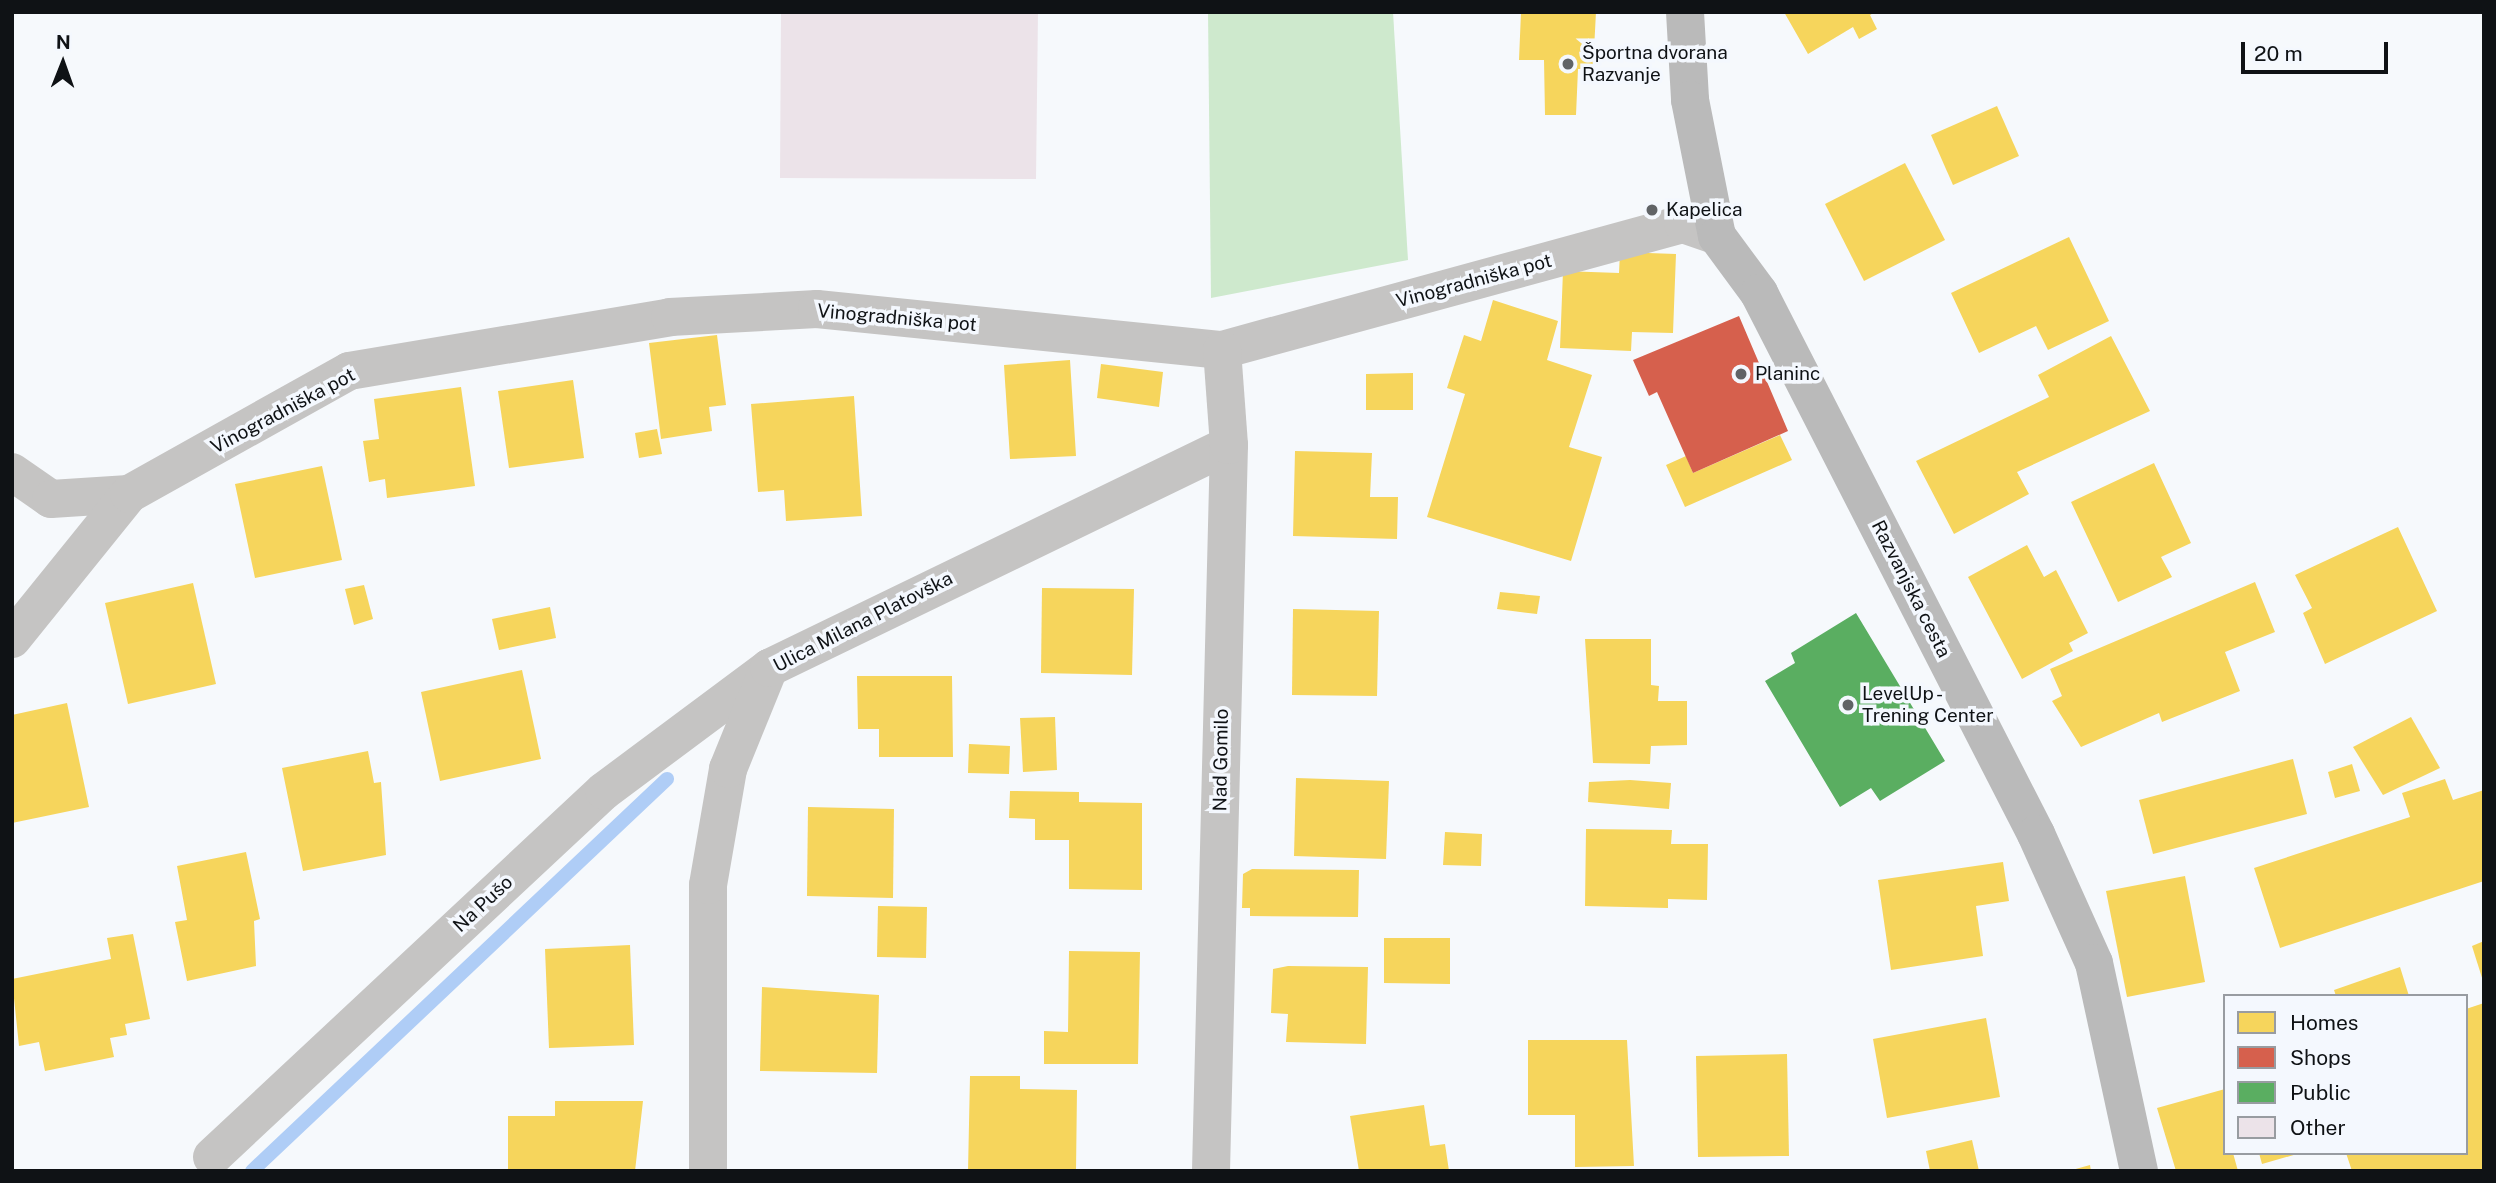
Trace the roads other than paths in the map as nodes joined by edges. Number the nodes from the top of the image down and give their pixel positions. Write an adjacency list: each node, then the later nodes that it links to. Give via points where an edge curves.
1 (1685, 12): 2 (street, Razvanjska cesta)
2 (1700, 230): 3 (street, Vinogradniška pot); 12 (street, Razvanjska cesta, via 1759,293 2036,834 2094,963)
3 (1222, 350): 4 (street, Nad Gomilo); 6 (street, Vinogradniška pot, via 817,309 670,317 349,371)
4 (1230, 445): 8 (street, Ulica Milana Platovška); 11 (street, Nad Gomilo)
5 (12, 472): 6 (street, Vinogradniška pot, via 51,499)
6 (129, 494): 7 (street, Vinogradniška pot)
7 (12, 639)
8 (769, 668): 9 (street, Na Pušo, via 604,791); 10 (street, Ulica Milana Platovška, via 728,769 708,886)
9 (212, 1157)
10 (708, 1171)
11 (1211, 1171)
12 (2139, 1171)

